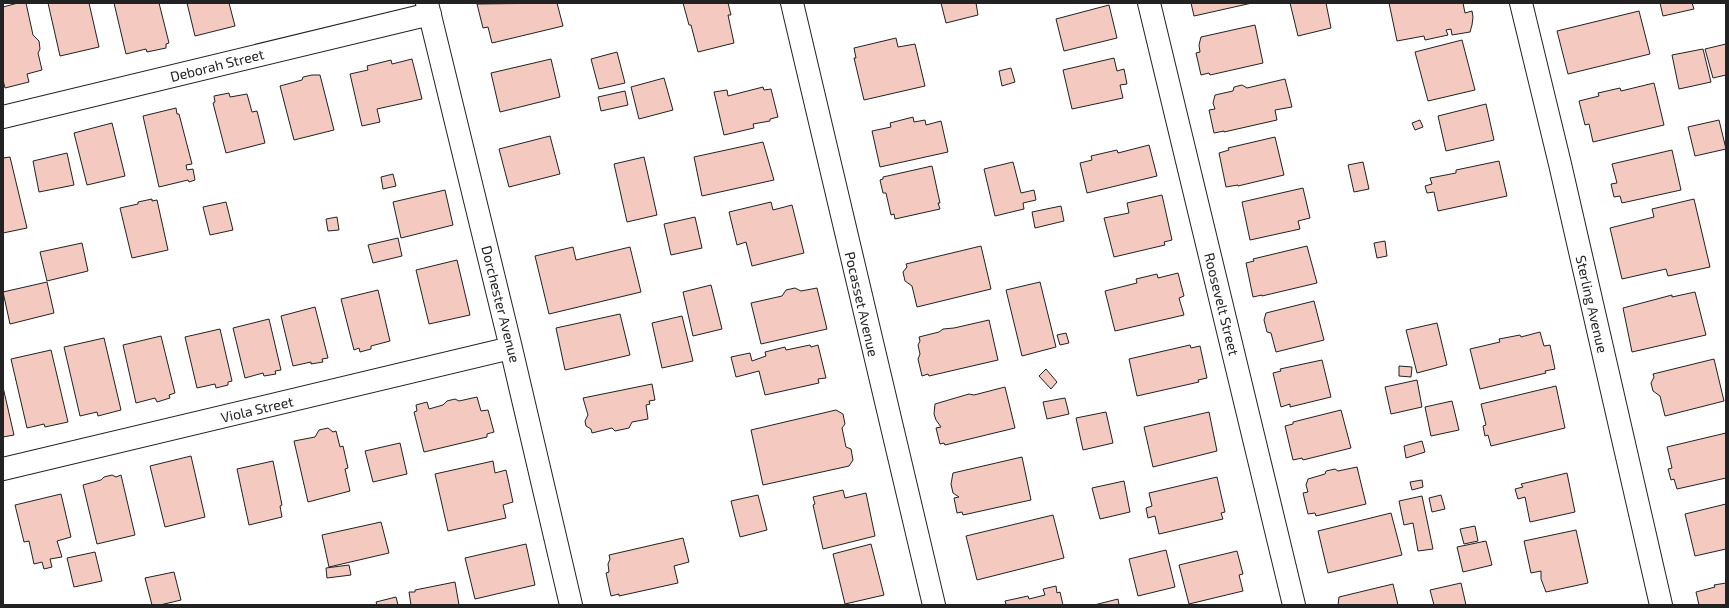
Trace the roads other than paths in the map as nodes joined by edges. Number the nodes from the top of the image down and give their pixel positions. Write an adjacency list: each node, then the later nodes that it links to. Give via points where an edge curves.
1 (792, 3): 9 (street, Pocasset Avenue)
2 (1149, 3): 10 (street, Roosevelt Street)
3 (1521, 3): 11 (street, Sterling Avenue)
4 (429, 8): 5 (street, Deborah Street); 6 (street, Dorchester Avenue)
5 (3, 117)
6 (511, 348): 7 (street, Viola Street); 8 (street, Dorchester Avenue)
7 (3, 469)
8 (572, 605)
9 (934, 605)
10 (1294, 605)
11 (1662, 605)

